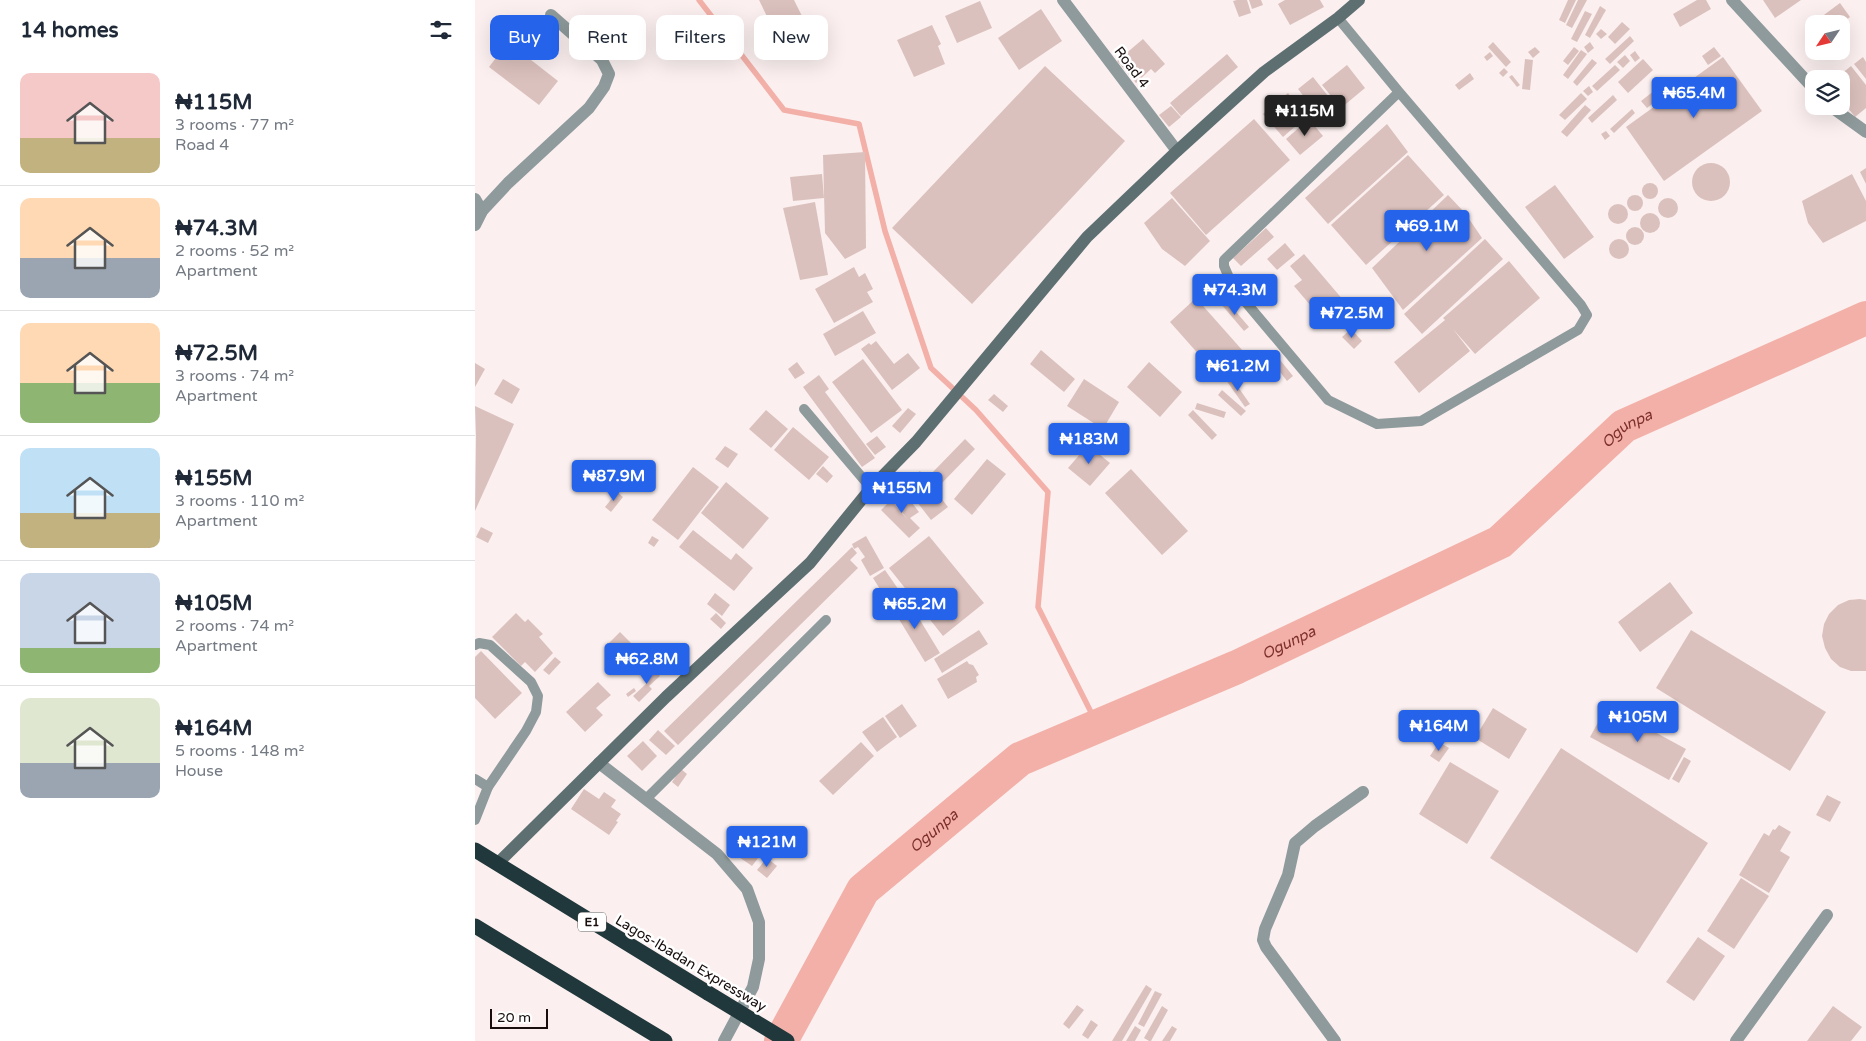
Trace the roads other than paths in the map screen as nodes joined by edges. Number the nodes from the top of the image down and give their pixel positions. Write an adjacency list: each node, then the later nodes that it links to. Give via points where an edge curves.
1 (1063, 0): 10 (street, Road 4)
2 (1359, 0): 4 (street)
3 (1733, 0): 6 (street)
4 (1337, 18): 7 (lane); 10 (street, via 1264,72)
5 (559, 22): 12 (street, via 602,60 609,74 605,87 589,108)
6 (1805, 79)
7 (1399, 92): 7 (lane, via 1224,260 1233,287 1327,400 1377,424 1421,422 1578,330 1587,315)
8 (1842, 115): 9 (street)
9 (1866, 132)
10 (1177, 151): 15 (street, via 1087,237 916,442)
11 (475, 199): 12 (street)
12 (482, 211): 13 (street)
13 (475, 226)
14 (804, 409): 15 (lane)
15 (871, 488): 18 (street, via 810,563)
16 (827, 620): 22 (lane)
17 (475, 645): 20 (lane, via 490,645 531,682 538,696 536,712)
18 (599, 763): 22 (street); 25 (street)
19 (475, 779): 20 (lane)
20 (488, 787): 23 (lane)
21 (1363, 792): 31 (street, via 1295,843 1263,940)
22 (646, 799): 29 (street, via 717,854 747,889 759,922 759,959 753,987)
23 (475, 820)
24 (475, 850): 25 (highway, Lagos-Ibadan Expressway / E1)
25 (497, 864): 30 (highway, Lagos-Ibadan Expressway / E1, bridge)
26 (1827, 915): 32 (street)
27 (475, 926): 28 (highway)
28 (656, 1039)
29 (724, 1041)
30 (787, 1041)
31 (1335, 1041)
32 (1736, 1041)

